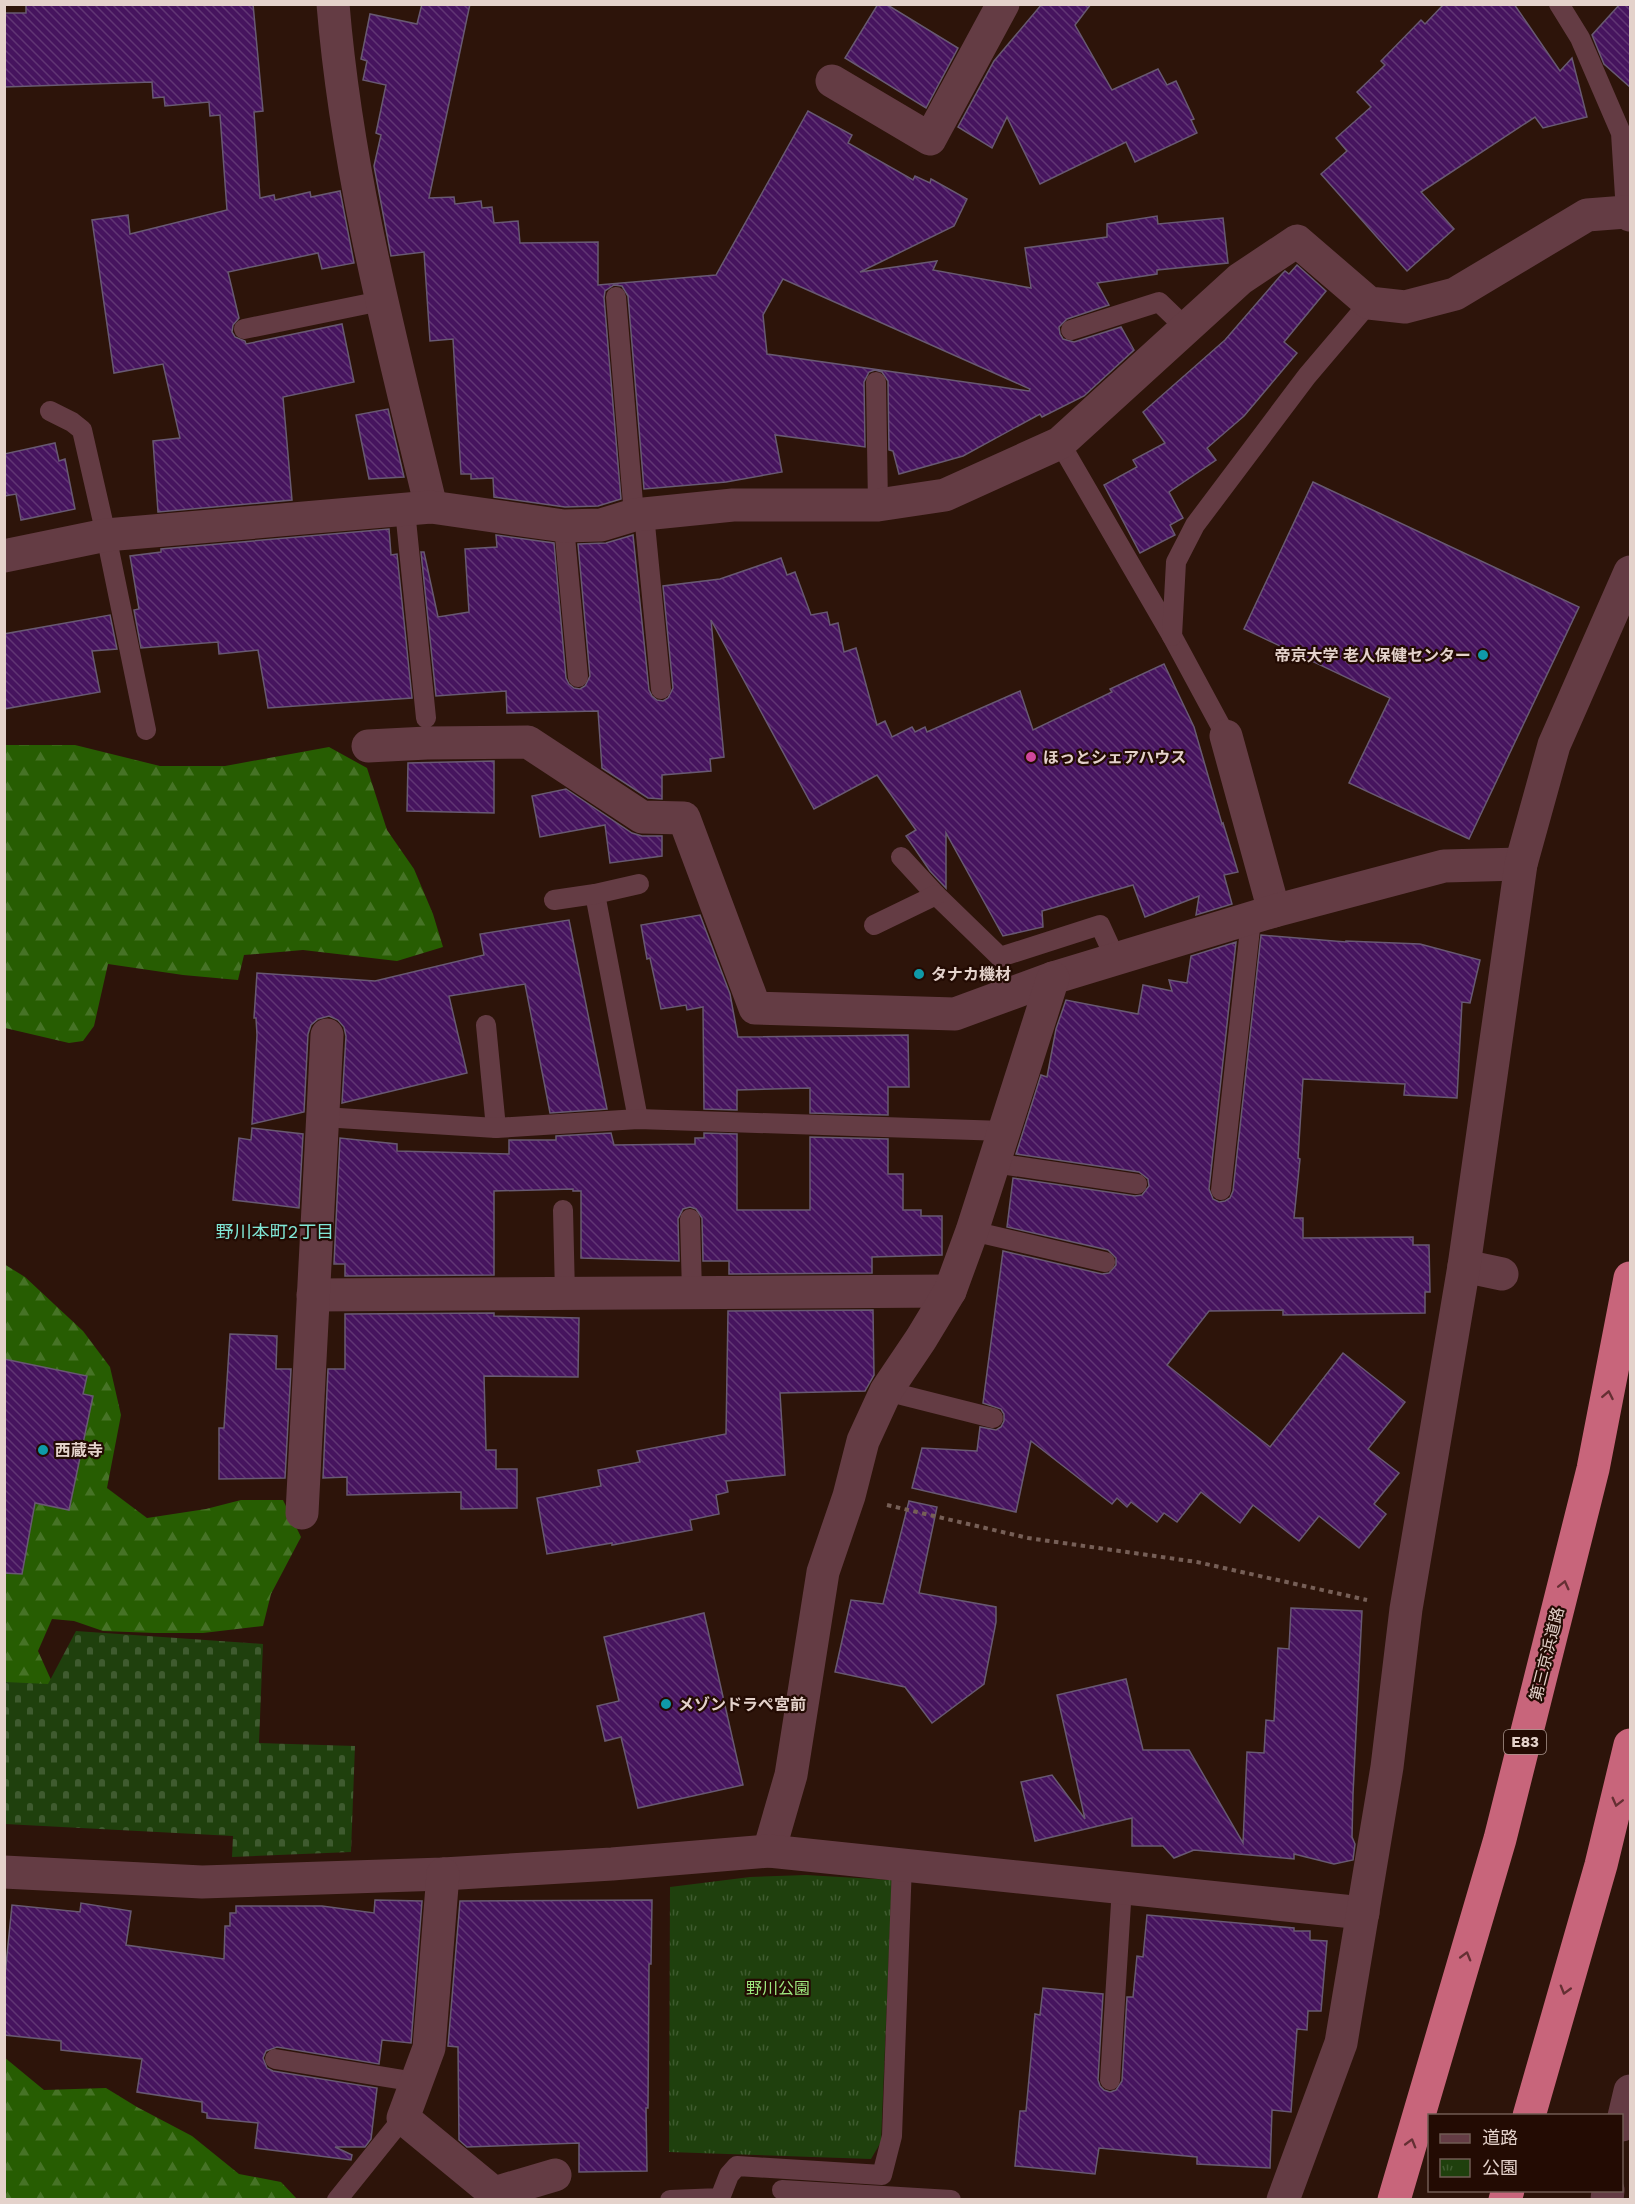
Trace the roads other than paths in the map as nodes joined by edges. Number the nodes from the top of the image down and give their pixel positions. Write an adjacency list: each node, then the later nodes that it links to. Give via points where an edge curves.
1 (333, 4): 7 (street, via 337,56 363,217)
2 (1003, 4): 4 (street, via 930,139)
3 (1559, 4): 5 (lane, via 1580,38 1621,133)
4 (832, 81)
5 (1628, 214): 8 (street, via 1587,215 1455,294 1406,307)
6 (616, 297): 17 (lane)
7 (381, 301): 10 (lane); 16 (street)
8 (1369, 303): 9 (street, via 1297,241 1240,279); 22 (lane, via 1307,376 1195,525 1176,562)
9 (1186, 328): 11 (lane, via 1159,302); 14 (street)
10 (244, 329)
11 (1071, 330)
12 (876, 381): 15 (lane)
13 (50, 411): 19 (lane, via 82,430)
14 (1060, 443): 15 (street, via 945,495); 22 (lane)
15 (878, 505): 17 (street, via 733,505)
16 (418, 508): 18 (street); 19 (street); 25 (lane)
17 (639, 514): 18 (street, via 601,525); 24 (lane)
18 (564, 526): 23 (lane)
19 (106, 535): 20 (street); 26 (lane)
20 (4, 556)
21 (1630, 572): 30 (street, via 1554,745)
22 (1172, 636): 27 (lane)
23 (578, 676)
24 (661, 689)
25 (426, 718)
26 (146, 730)
27 (1226, 736): 35 (street)
28 (368, 746): 38 (street, via 528,742 642,817 684,818 755,1008 955,1014)
29 (901, 857): 33 (lane)
30 (1521, 864): 35 (street, via 1444,867); 52 (street)
31 (639, 884): 32 (lane)
32 (595, 894): 34 (lane); 42 (lane)
33 (936, 895): 36 (lane); 37 (lane, via 1000,957 1100,925)
34 (554, 900)
35 (1263, 915): 37 (street); 47 (lane)
36 (874, 926)
37 (1116, 960): 38 (street)
38 (1053, 978): 44 (street)
39 (486, 1026): 43 (lane)
40 (327, 1035): 41 (street)
41 (323, 1117): 43 (lane); 58 (street)
42 (638, 1119): 43 (lane); 44 (lane)
43 (496, 1128)
44 (1004, 1131): 45 (street)
45 (994, 1163): 46 (lane); 50 (street)
46 (1137, 1184)
47 (1221, 1190)
48 (562, 1210): 57 (lane)
49 (690, 1219): 56 (lane)
50 (972, 1231): 51 (lane); 55 (street)
51 (1105, 1262)
52 (1464, 1266): 53 (street); 68 (street, via 1406,1609 1387,1767)
53 (1502, 1274)
54 (1630, 1278): 83 (highway, 第三京浜道路 / E83, one-way to 54, via 1500,1839 1593,1469)
55 (950, 1291): 56 (street); 59 (street)
56 (692, 1292): 57 (street)
57 (566, 1294): 58 (street)
58 (313, 1295): 61 (street)
59 (886, 1391): 60 (lane); 63 (street, via 863,1441 823,1572 791,1775)
60 (993, 1418)
61 (302, 1513)
62 (1630, 1745): 73 (highway, one-way to 73, via 1601,1865)
63 (770, 1851): 64 (street); 66 (street)
64 (902, 1864): 67 (street); 80 (lane, via 892,2136 882,2175 736,2166 720,2198)
65 (4, 1872): 66 (street, via 202,1882)
66 (443, 1874): 71 (street, via 429,2048)
67 (1122, 1887): 68 (street); 70 (lane)
68 (1363, 1913): 82 (street, via 1341,2043)
69 (275, 2060): 71 (lane)
70 (1110, 2080)
71 (416, 2082): 74 (street)
72 (1630, 2091): 75 (street)
73 (1529, 2114)
74 (403, 2118): 78 (street); 79 (lane)
75 (1623, 2121)
76 (555, 2175): 78 (street)
77 (782, 2190): 81 (lane)
78 (492, 2196)
79 (337, 2199)
80 (670, 2199)
81 (951, 2199)
82 (1283, 2199)
83 (1394, 2199)

